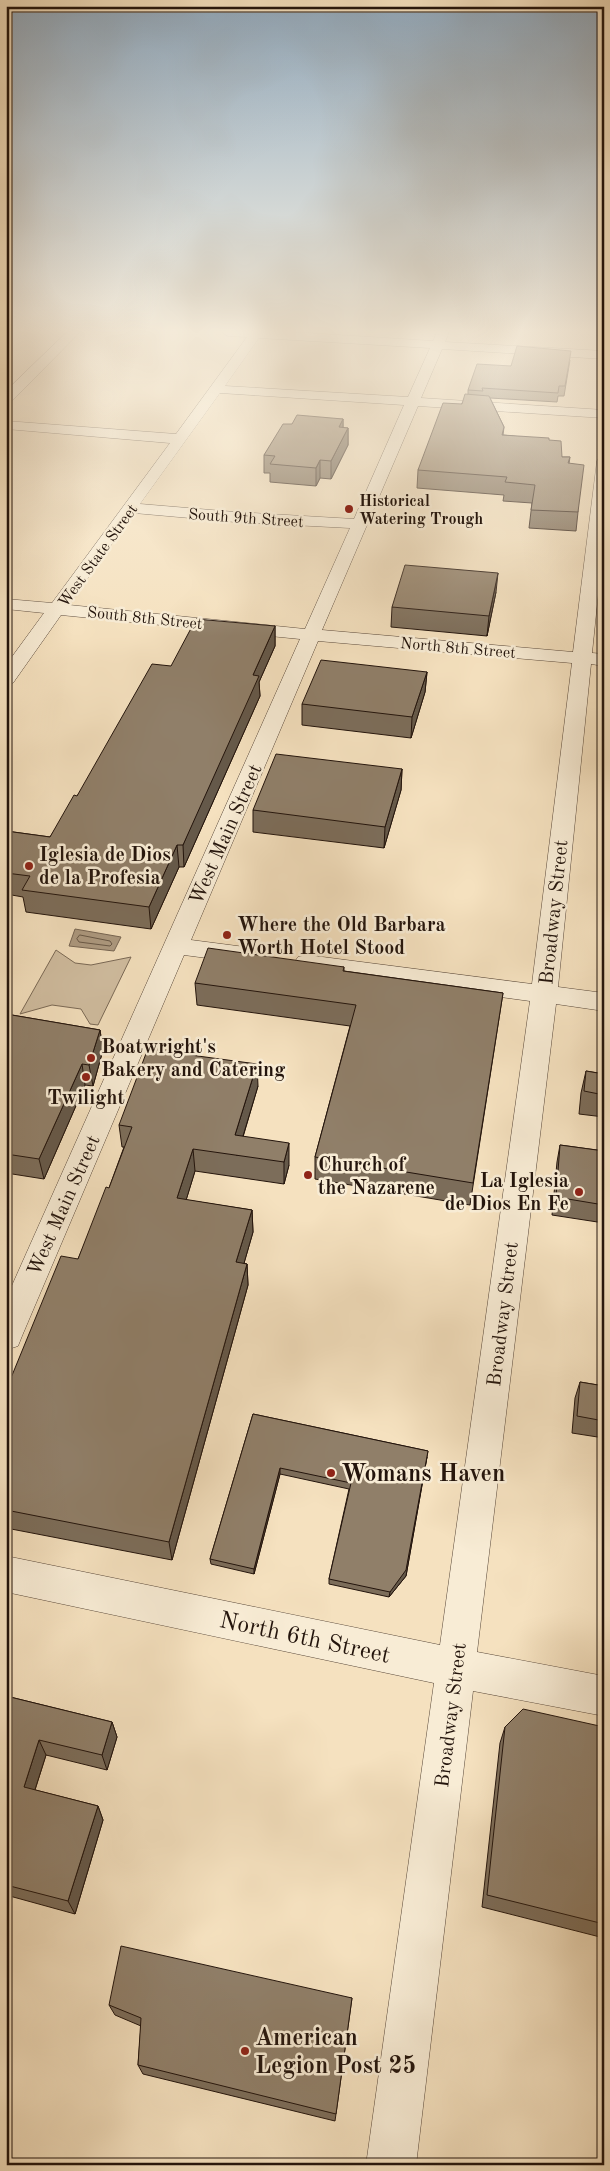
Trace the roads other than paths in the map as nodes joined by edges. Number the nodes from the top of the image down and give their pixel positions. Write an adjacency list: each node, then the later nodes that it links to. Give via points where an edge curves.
1 (109, 433): 4 (street)
2 (183, 433): 4 (street, West State Street)
3 (400, 433): 7 (street, West Main Street)
4 (179, 439): 6 (street, West State Street)
5 (604, 466): 11 (street, Broadway Street)
6 (131, 508): 7 (street, South 9th Street); 9 (street, West State Street)
7 (360, 524): 10 (street, West Main Street)
8 (6, 604): 9 (street, South 8th Street)
9 (58, 608): 10 (street, South 8th Street); 12 (street, West State Street)
10 (313, 635): 11 (street, North 8th Street); 13 (street, West Main Street)
11 (593, 659): 14 (street, Broadway Street)
12 (6, 679)
13 (177, 946): 14 (street); 16 (street, West Main Street)
14 (544, 994): 15 (street); 18 (street, Broadway Street)
15 (604, 1002)
16 (6, 1336)
17 (6, 1574): 18 (street, North 6th Street)
18 (456, 1668): 19 (street, North 6th Street); 20 (street, Broadway Street)
19 (604, 1696)
20 (391, 2165)

